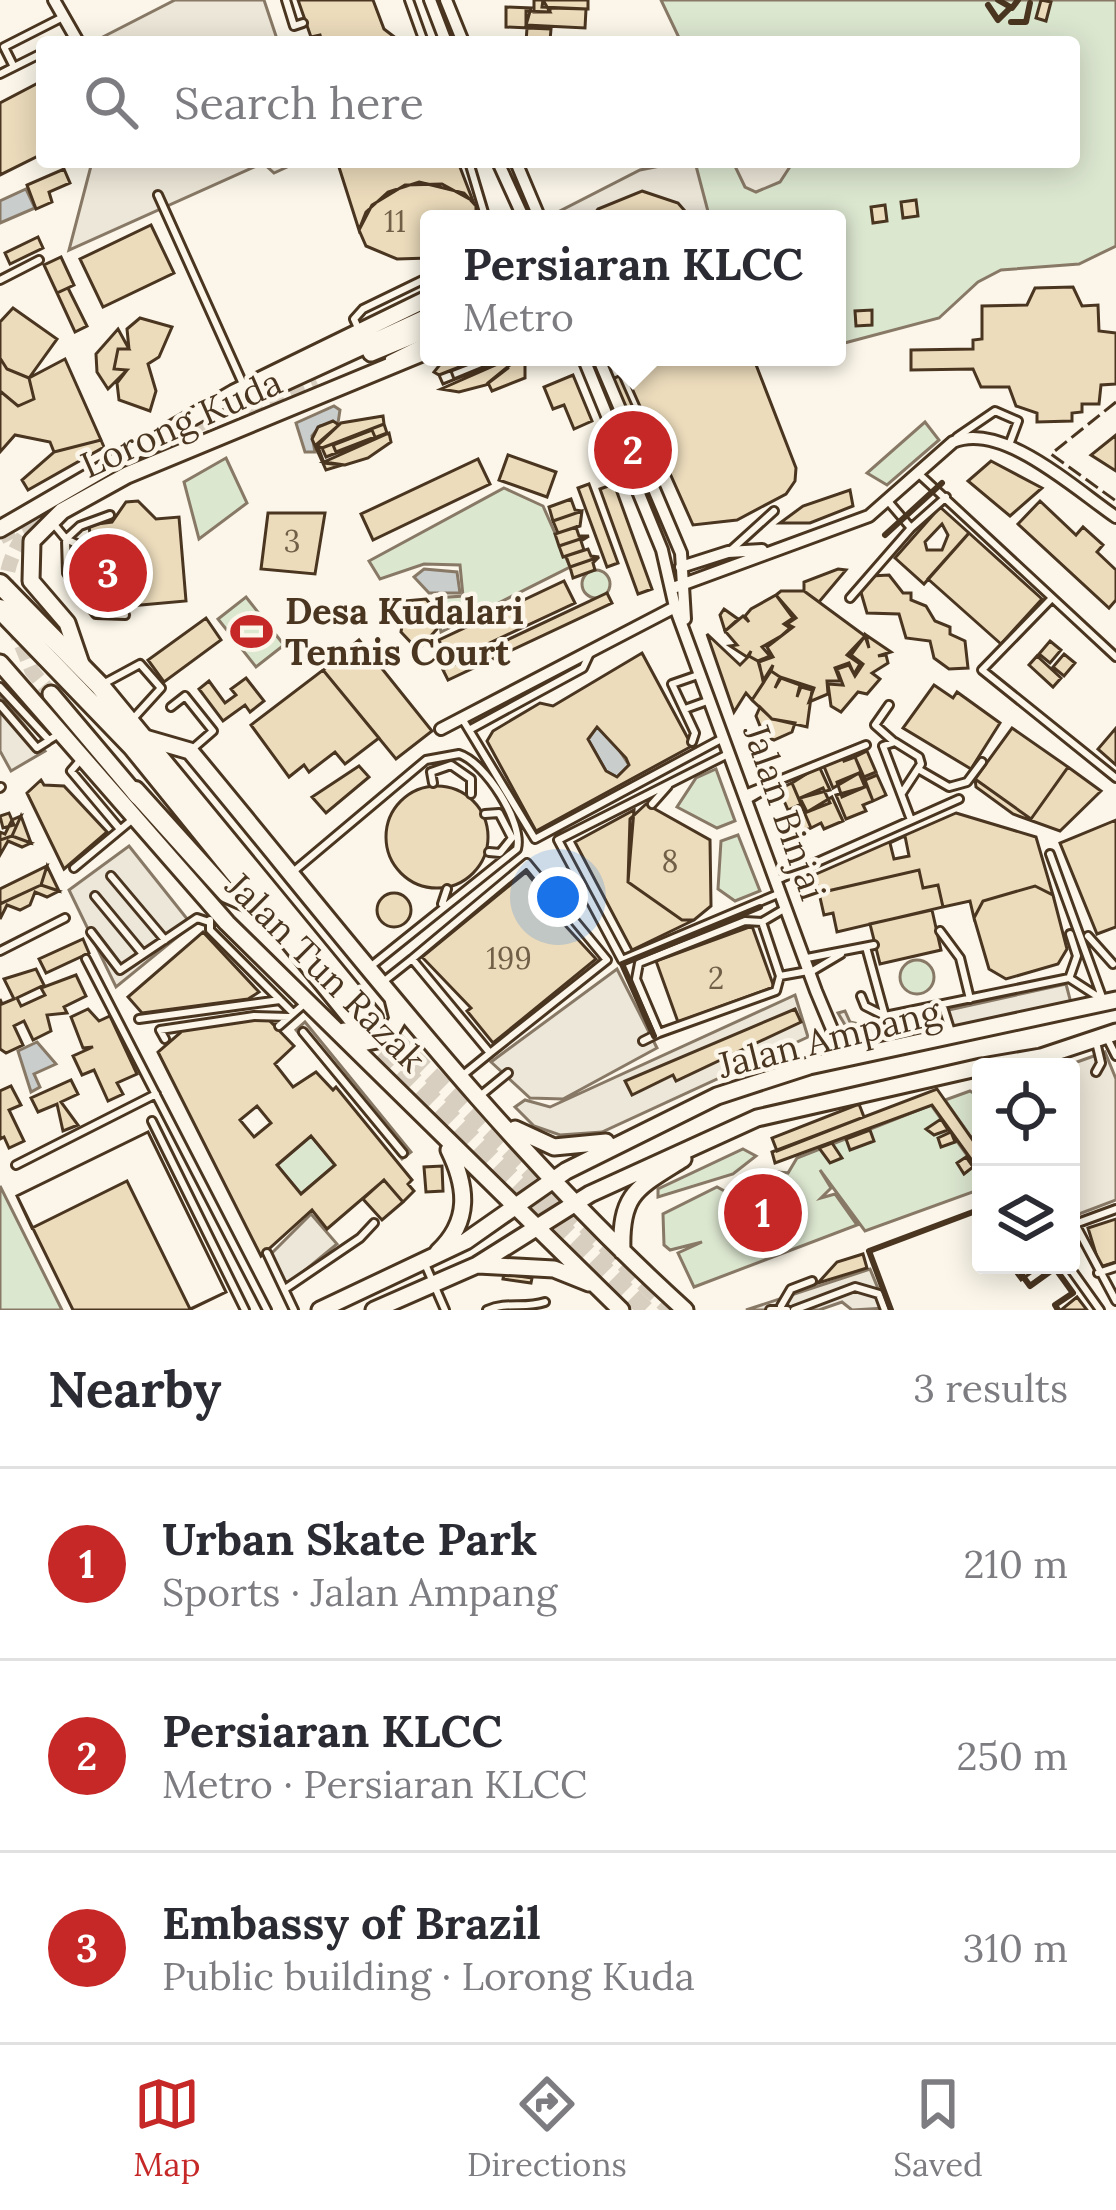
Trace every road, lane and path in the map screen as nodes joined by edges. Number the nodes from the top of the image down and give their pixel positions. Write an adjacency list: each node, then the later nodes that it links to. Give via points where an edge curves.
1 (54, 0): 6 (street)
2 (286, 0): 7 (lane, via 295,26)
3 (409, 0): 9 (lane)
4 (430, 0): 10 (street)
5 (450, 0): 11 (street)
6 (63, 16): 8 (street); 13 (lane, via 4,47)
7 (303, 22)
8 (70, 36)
9 (422, 36)
10 (444, 36)
11 (461, 36)
12 (36, 56): 13 (lane)
13 (14, 68): 14 (lane)
14 (0, 74)
15 (471, 168): 19 (lane)
16 (501, 168): 20 (street)
17 (518, 168): 21 (street)
18 (158, 195): 37 (lane)
19 (483, 210)
20 (520, 210)
21 (537, 210)
22 (39, 260): 23 (lane)
23 (0, 280)
24 (420, 282): 28 (lane, via 363,309)
25 (420, 306): 28 (main road, Lorong Kuda)
26 (420, 306): 31 (lane)
27 (420, 320): 37 (main road)
28 (359, 330): 31 (main road, Lorong Kuda)
29 (420, 333): 35 (main road, Lorong Kuda)
30 (420, 344): 36 (lane)
31 (323, 351): 37 (main road, Lorong Kuda)
32 (420, 354): 36 (main road, Lorong Kuda)
33 (587, 366): 55 (street)
34 (602, 366): 54 (street)
35 (315, 378)
36 (339, 385): 38 (main road, Lorong Kuda)
37 (244, 392): 38 (main road, via 220,408 227,422); 49 (main road, Lorong Kuda)
38 (271, 417): 47 (main road, Lorong Kuda, via 127,476)
39 (953, 442): 40 (street, via 989,435); 40 (lane, via 994,410 1018,421); 41 (street)
40 (1009, 445): 46 (street)
41 (920, 475): 42 (lane); 43 (street)
42 (946, 497): 48 (lane); 62 (lane)
43 (887, 500): 48 (lane); 52 (street, via 869,516)
44 (773, 511): 53 (lane)
45 (110, 515): 50 (lane)
46 (1116, 517)
47 (49, 520): 50 (lane); 69 (main road, Lorong Kuda, via 32,541 31,581 67,623)
48 (911, 527): 61 (lane)
49 (0, 529)
50 (66, 539): 51 (lane); 59 (lane)
51 (87, 549)
52 (765, 550): 53 (street); 57 (street)
53 (728, 552): 54 (street)
54 (682, 566): 55 (street); 57 (street)
55 (669, 572): 60 (street)
56 (92, 581): 59 (lane)
57 (686, 583): 60 (street); 63 (street)
58 (0, 584): 69 (main road, Jalan Tun Razak)
59 (76, 588): 65 (lane, via 96,614)
60 (673, 588): 63 (street)
61 (850, 598)
62 (1052, 598): 67 (lane); 96 (lane, via 982,670)
63 (680, 605): 66 (street); 70 (street, Jalan Binjai)
64 (0, 609): 123 (main road, Jalan Tun Razak, via 133,747)
65 (125, 615)
66 (593, 648): 71 (street); 74 (lane, via 583,668)
67 (1116, 657)
68 (0, 663): 85 (main road, Jalan Tun Razak)
69 (82, 666): 72 (main road, Jalan Tun Razak)
70 (704, 673): 76 (street, Jalan Binjai); 80 (lane, via 672,684)
71 (520, 684): 74 (lane); 81 (street)
72 (100, 686): 82 (main road, Jalan Tun Razak); 82 (lane, via 140,664 161,688)
73 (0, 687): 85 (lane)
74 (539, 691): 84 (lane)
75 (51, 694): 99 (main road)
76 (713, 699): 80 (lane); 86 (street, Jalan Binjai)
77 (0, 705): 85 (lane, via 37,748)
78 (889, 705): 89 (lane, via 875,725)
79 (171, 707): 91 (lane, via 184,696 213,731)
80 (685, 710): 88 (lane)
81 (460, 717): 83 (street); 84 (lane)
82 (131, 722): 87 (main road, Jalan Tun Razak)
83 (442, 729)
84 (469, 730): 86 (lane, via 535,839)
85 (56, 736): 93 (main road, Jalan Tun Razak)
86 (727, 736): 92 (street, Jalan Binjai)
87 (146, 738): 91 (main road); 123 (main road, Jalan Tun Razak, via 366,1022)
88 (692, 742)
89 (895, 742): 95 (lane, via 919,757); 100 (lane, via 884,746)
90 (866, 745): 102 (lane)
91 (190, 751): 118 (main road, Jalan Tun Razak)
92 (733, 752): 98 (lane); 102 (street, Jalan Binjai)
93 (83, 757): 111 (main road, Jalan Tun Razak); 114 (lane, via 71,771)
94 (982, 762): 95 (lane, via 967,782 949,787)
95 (918, 769): 100 (lane)
96 (1116, 778)
97 (433, 783): 101 (lane, via 435,768 451,765 471,779)
98 (670, 783): 104 (lane); 107 (lane)
99 (135, 791): 123 (main road, via 227,893); 127 (main road, via 218,900)
100 (902, 793): 113 (lane)
101 (471, 794)
102 (748, 796): 120 (street, Jalan Binjai)
103 (959, 799): 105 (lane)
104 (652, 804)
105 (938, 807): 112 (lane); 113 (lane)
106 (631, 809): 107 (lane)
107 (617, 810): 120 (lane, via 559,840 622,960)
108 (385, 811): 109 (lane)
109 (367, 813): 118 (lane); 124 (lane, via 434,757 459,754 475,764 515,820 519,843)
110 (485, 814): 115 (lane, via 499,813 512,838 500,853)
111 (136, 818): 114 (lane); 127 (main road, Jalan Tun Razak)
112 (943, 818)
113 (911, 820): 120 (lane)
114 (119, 828): 117 (lane)
115 (489, 852)
116 (1050, 854): 151 (lane)
117 (74, 868)
118 (292, 873): 141 (main road, Jalan Tun Razak)
119 (111, 876): 133 (lane)
120 (779, 886): 125 (street, Jalan Binjai)
121 (447, 889): 124 (lane)
122 (95, 896): 136 (lane)
123 (262, 908)
124 (441, 908): 141 (lane)
125 (786, 908): 128 (lane); 142 (street, Jalan Binjai)
126 (65, 918): 134 (lane)
127 (218, 919): 133 (lane, via 197,918); 149 (lane, via 210,930); 150 (main road, Jalan Tun Razak)
128 (762, 922): 143 (lane); 160 (lane, via 745,921 639,963)
129 (940, 931): 148 (lane, via 960,958)
130 (91, 932): 136 (lane, via 120,970)
131 (1070, 934): 144 (lane, via 1077,956)
132 (1088, 936): 140 (lane)
133 (165, 940): 136 (lane)
134 (0, 951)
135 (845, 952): 139 (lane); 142 (lane); 142 (lane, via 828,950); 154 (lane, via 870,946)
136 (143, 954)
137 (86, 959): 174 (lane)
138 (412, 959): 145 (lane); 165 (lane); 165 (lane, via 527,863 608,960)
139 (854, 966)
140 (1115, 966)
141 (370, 967): 145 (main road, Jalan Tun Razak)
142 (807, 968): 143 (lane); 156 (street, Jalan Binjai)
143 (780, 976): 160 (lane, via 776,991)
144 (1069, 978): 146 (lane); 151 (lane)
145 (386, 986): 157 (main road, via 398,1019 387,1038 367,1042); 173 (main road, Jalan Tun Razak)
146 (1014, 992): 148 (lane); 152 (lane)
147 (861, 996): 154 (lane)
148 (970, 999): 152 (lane)
149 (280, 1000): 153 (lane); 155 (lane)
150 (307, 1001): 153 (lane); 157 (main road, Jalan Tun Razak)
151 (1108, 1001): 162 (main road, Jalan Ampang)
152 (944, 1008): 154 (lane); 162 (lane)
153 (291, 1015): 158 (lane); 163 (lane, via 160,1030)
154 (885, 1016)
155 (139, 1018)
156 (828, 1022): 166 (street, Jalan Binjai); 169 (street, via 828,1050)
157 (331, 1025): 179 (main road, Jalan Tun Razak)
158 (279, 1027)
159 (303, 1032): 181 (lane)
160 (659, 1033): 164 (lane)
161 (1106, 1037): 167 (lane); 168 (main road, Jalan Ampang); 172 (lane)
162 (952, 1038): 166 (main road, Jalan Ampang)
163 (165, 1039)
164 (643, 1041)
165 (490, 1053): 173 (lane)
166 (860, 1055): 169 (main road, Jalan Ampang)
167 (1116, 1056)
168 (1021, 1058)
169 (809, 1066): 180 (main road, Jalan Ampang)
170 (972, 1069): 178 (main road, Jalan Ampang, via 851,1093)
171 (508, 1072): 175 (lane)
172 (1096, 1072)
173 (460, 1078): 175 (main road, Jalan Tun Razak)
174 (156, 1094): 182 (lane); 205 (lane)
175 (478, 1098): 177 (main road, Jalan Tun Razak)
176 (152, 1121): 204 (lane)
177 (502, 1122): 180 (main road, via 554,1147); 183 (main road, Jalan Tun Razak)
178 (726, 1131): 184 (main road, Jalan Ampang); 189 (main road, via 635,1190 623,1212)
179 (442, 1136): 185 (main road, Jalan Tun Razak); 191 (main road, via 466,1191 455,1232)
180 (625, 1138): 183 (main road, Jalan Ampang)
181 (403, 1153)
182 (16, 1165)
183 (553, 1179): 184 (main road, Jalan Tun Razak); 185 (main road, Jalan Ampang)
184 (575, 1202): 188 (main road, Jalan Ampang); 189 (main road, Jalan Tun Razak)
185 (514, 1206): 188 (main road, Jalan Tun Razak); 191 (main road, Jalan Ampang)
186 (1116, 1209): 194 (lane, via 1075,1224)
187 (374, 1223): 199 (lane)
188 (536, 1228): 192 (main road, Jalan Ampang); 198 (main road, Jalan Tun Razak)
189 (622, 1251): 212 (main road, Jalan Tun Razak)
190 (267, 1253): 199 (lane)
191 (428, 1260): 197 (lane); 207 (main road, Jalan Ampang)
192 (478, 1265): 197 (main road, Jalan Ampang); 198 (main road, via 554,1269)
193 (1116, 1267): 194 (lane)
194 (1098, 1273): 200 (lane)
195 (1074, 1274): 215 (lane)
196 (812, 1281): 203 (lane, via 791,1289)
197 (435, 1286): 208 (main road, Jalan Ampang); 209 (lane)
198 (598, 1286): 211 (main road, Jalan Tun Razak)
199 (285, 1288): 206 (lane)
200 (1116, 1301)
201 (545, 1302): 210 (lane)
202 (811, 1306): 203 (lane); 214 (lane, via 856,1287 879,1294)
203 (787, 1309): 213 (lane)
204 (245, 1310)
205 (267, 1310)
206 (294, 1310)
207 (320, 1310)
208 (374, 1310)
209 (445, 1310)
210 (487, 1310)
211 (621, 1310)
212 (685, 1310)
213 (770, 1310)
214 (885, 1310)
215 (1100, 1310)

